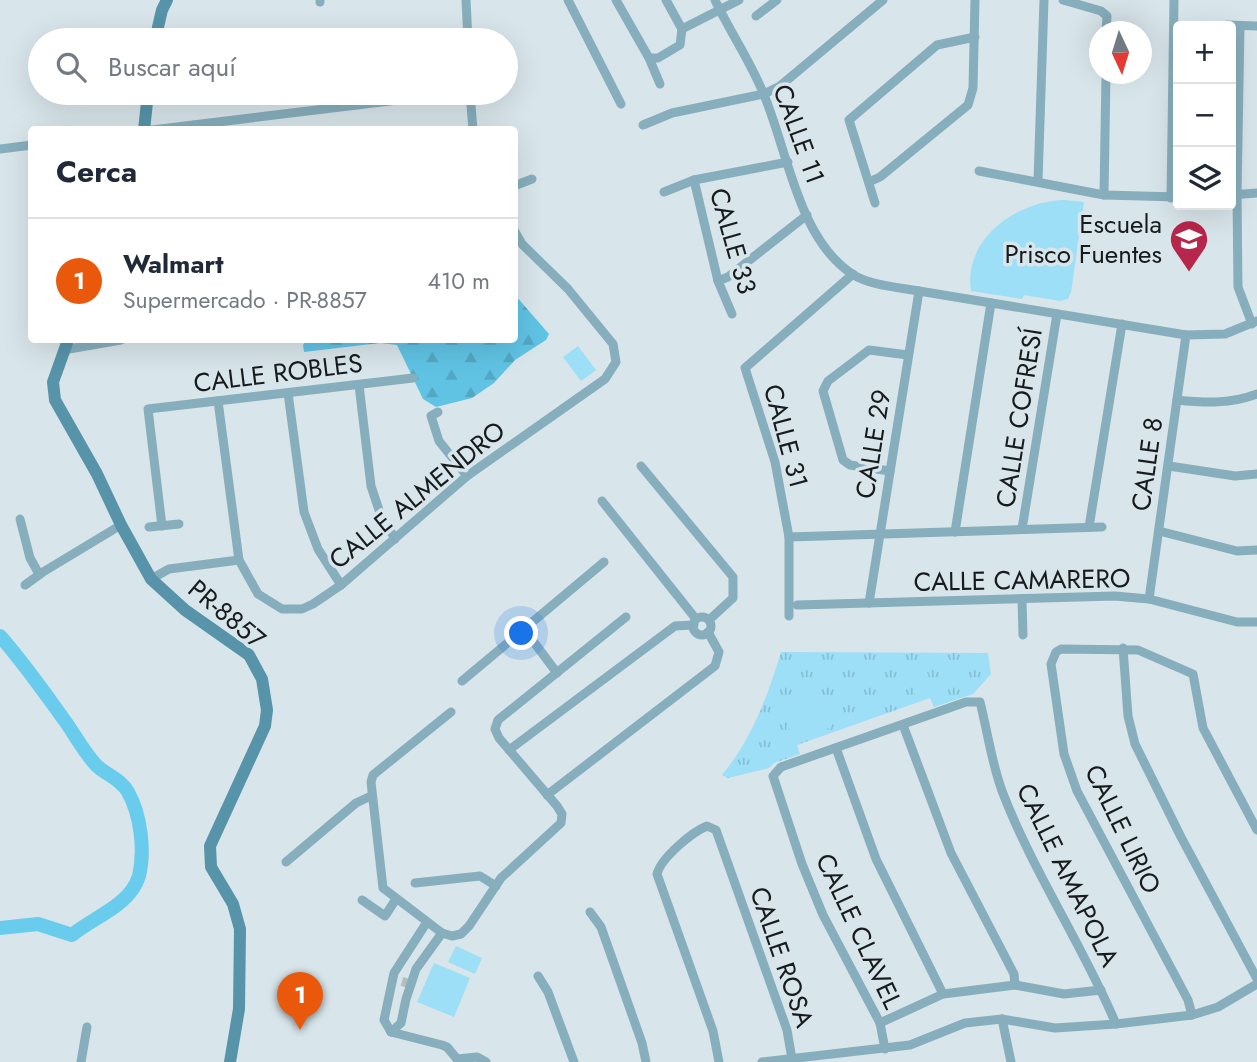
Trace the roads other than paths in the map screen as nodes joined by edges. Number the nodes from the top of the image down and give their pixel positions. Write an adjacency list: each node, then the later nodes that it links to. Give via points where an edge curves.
1 (167, 0): 21 (street)
2 (466, 0): 22 (street)
3 (568, 0): 29 (street)
4 (616, 0): 25 (street)
5 (666, 0): 23 (street)
6 (715, 0): 15 (street, CALLE 11)
7 (739, 0): 15 (street)
8 (777, 0): 14 (street)
9 (883, 0): 28 (street, via 780,86)
10 (975, 0): 24 (street)
11 (1044, 0): 45 (street)
12 (1063, 0): 17 (street, via 1101,11)
13 (1174, 0): 38 (street)
14 (766, 3): 16 (street)
15 (720, 11): 23 (street); 28 (street, CALLE 11)
16 (756, 16)
17 (1107, 21)
18 (1236, 26): 19 (street)
19 (1240, 26): 20 (street); 39 (street)
20 (1257, 26)
21 (158, 28)
22 (467, 28)
23 (681, 29): 25 (street, via 680,44 658,58)
24 (975, 37): 46 (street, via 968,105); 46 (street, via 937,45 849,120)
25 (649, 58): 26 (street)
26 (660, 84)
27 (1106, 84): 50 (street)
28 (764, 94): 33 (street, via 671,113); 41 (street, CALLE 11)
29 (621, 104)
30 (147, 105): 34 (street)
31 (357, 105): 35 (street)
32 (471, 105): 36 (street)
33 (643, 125)
34 (144, 126)
35 (185, 126)
36 (473, 126)
37 (28, 146): 40 (street)
38 (1175, 147)
39 (1236, 147)
40 (0, 149)
41 (788, 162): 44 (street); 55 (street, CALLE 11)
42 (979, 171): 45 (street)
43 (532, 179): 47 (street)
44 (694, 180): 48 (street); 58 (street, CALLE 33)
45 (1038, 181): 50 (street)
46 (869, 182): 53 (street)
47 (518, 184)
48 (664, 192)
49 (1257, 193): 51 (street)
50 (1104, 195): 52 (street)
51 (1236, 195)
52 (1173, 198)
53 (875, 203)
54 (1235, 210): 63 (street, via 1238,287)
55 (807, 215): 57 (street, CALLE 11, via 822,245); 58 (street)
56 (518, 237): 80 (street, CALLE ALMENDRO, via 612,344 616,362 605,379)
57 (853, 274): 59 (street, via 877,284); 93 (street, CALLE 31, via 745,368 775,462)
58 (718, 281): 61 (street, CALLE 33)
59 (919, 291): 60 (street); 68 (street, CALLE 29)
60 (991, 303): 62 (street); 91 (street)
61 (732, 314)
62 (1057, 314): 64 (street); 89 (street, CALLE COFRESÍ)
63 (1254, 323): 65 (street, via 1225,334)
64 (1122, 324): 65 (street); 87 (street)
65 (1186, 335): 73 (street, CALLE 8)
66 (88, 343): 67 (street)
67 (66, 345): 84 (street, PR-8857, via 53,382 55,400)
68 (908, 355): 78 (street, CALLE 29); 78 (street, via 869,350 828,381 823,391 843,460)
69 (413, 379): 70 (street, CALLE ROBLES)
70 (359, 385): 71 (street, CALLE ROBLES); 94 (street, via 371,486)
71 (288, 393): 74 (street, CALLE ROBLES); 101 (street, via 304,512 318,549)
72 (1257, 394): 73 (street, via 1209,403)
73 (1177, 400): 77 (street, CALLE 8)
74 (218, 401): 85 (street, CALLE ROBLES, via 148,409); 96 (street, CALLE ALMENDRO)
75 (438, 412): 80 (street, via 431,416 439,441)
76 (641, 466): 108 (street, via 733,577 733,597)
77 (1169, 466): 79 (street, via 1235,476); 90 (street, CALLE 8)
78 (890, 471): 92 (street, CALLE 29)
79 (1257, 474)
80 (467, 476): 94 (street, CALLE ALMENDRO)
81 (602, 501): 109 (street)
82 (20, 519): 98 (street)
83 (179, 524): 85 (street)
84 (121, 525): 98 (street); 99 (street, PR-8857)
85 (162, 526): 86 (street)
86 (149, 527)
87 (1089, 527): 88 (street); 89 (street)
88 (1102, 527)
89 (1022, 529): 91 (street)
90 (1159, 531): 95 (street, via 1237,551); 103 (street, CALLE 8)
91 (955, 532): 92 (street)
92 (880, 533): 93 (street); 104 (street, CALLE 29)
93 (789, 537): 106 (street, CALLE 31)
94 (395, 539): 101 (street, CALLE ALMENDRO)
95 (1257, 550)
96 (239, 560): 99 (street, via 169,569); 101 (street, CALLE ALMENDRO, via 258,594 282,609 302,609)
97 (604, 562): 111 (street)
98 (39, 574): 100 (street)
99 (151, 579): 150 (street, PR-8857, via 185,610 249,655 262,679 265,726 210,846 211,867 233,904 240,929 239,1009)
100 (25, 585)
101 (341, 585)
102 (1022, 599): 103 (street, CALLE CAMARERO); 104 (street, CALLE CAMARERO); 113 (street)
103 (1149, 599): 110 (street, CALLE CAMARERO, via 1237,622)
104 (869, 603): 105 (street, CALLE CAMARERO)
105 (797, 605)
106 (789, 616)
107 (626, 617): 115 (street)
108 (709, 620): 109 (street, via 703,617); 112 (street)
109 (695, 622): 112 (street, via 699,634); 120 (street, via 676,625)
110 (1257, 622)
111 (524, 629): 115 (street); 116 (street)
112 (708, 632): 121 (street, via 719,652 715,666)
113 (1023, 635)
114 (1123, 648): 123 (street, via 1193,674 1203,728); 135 (street, via 1135,744); 139 (street, CALLE LIRIO, via 1056,652 1051,664 1064,754 1077,791)
115 (557, 673): 120 (street, via 498,720 495,729)
116 (463, 681)
117 (451, 712): 122 (street, via 373,775)
118 (903, 726): 119 (street); 136 (street, via 951,853 1014,974); 137 (street, CALLE AMAPOLA, via 966,702 980,702 1002,793)
119 (836, 748): 138 (street, via 876,859); 141 (street, CALLE CLAVEL, via 781,767 774,776 823,915)
120 (509, 750): 121 (street)
121 (547, 795): 126 (street, via 562,814 562,823)
122 (371, 796): 124 (street, via 356,803); 127 (street, via 383,888)
123 (1257, 830)
124 (286, 862)
125 (415, 883): 126 (street, via 480,876)
126 (496, 886): 131 (street, via 461,934)
127 (396, 899): 128 (street, via 385,916); 130 (street)
128 (362, 900)
129 (590, 912): 153 (street, via 601,927)
130 (427, 922): 131 (street); 144 (street, via 394,973 384,1020)
131 (442, 933): 132 (street)
132 (416, 969): 134 (street); 144 (street, via 401,1023)
133 (538, 976): 152 (street)
134 (408, 977)
135 (1257, 981): 139 (street, via 1218,1007)
136 (1015, 985): 137 (street, via 1064,995); 138 (street)
137 (1101, 989): 142 (street, CALLE AMAPOLA)
138 (943, 994): 141 (street)
139 (1192, 1015): 142 (street)
140 (1002, 1019): 142 (street, via 1055,1027); 145 (street, via 965,1023 910,1045); 156 (street)
141 (880, 1023): 145 (street, CALLE CLAVEL)
142 (1116, 1024)
143 (87, 1027): 149 (street)
144 (391, 1032): 148 (street, via 447,1047)
145 (885, 1049): 147 (street)
146 (476, 1059): 148 (street); 151 (street)
147 (792, 1059): 154 (street, CALLE ROSA, via 787,1030 716,830 707,825 660,864 657,874 713,1031); 155 (street)
148 (457, 1061)
149 (81, 1062)
150 (230, 1062)
151 (486, 1062)
152 (575, 1062)
153 (646, 1062)
154 (719, 1062)
155 (762, 1062)
156 (1011, 1062)

